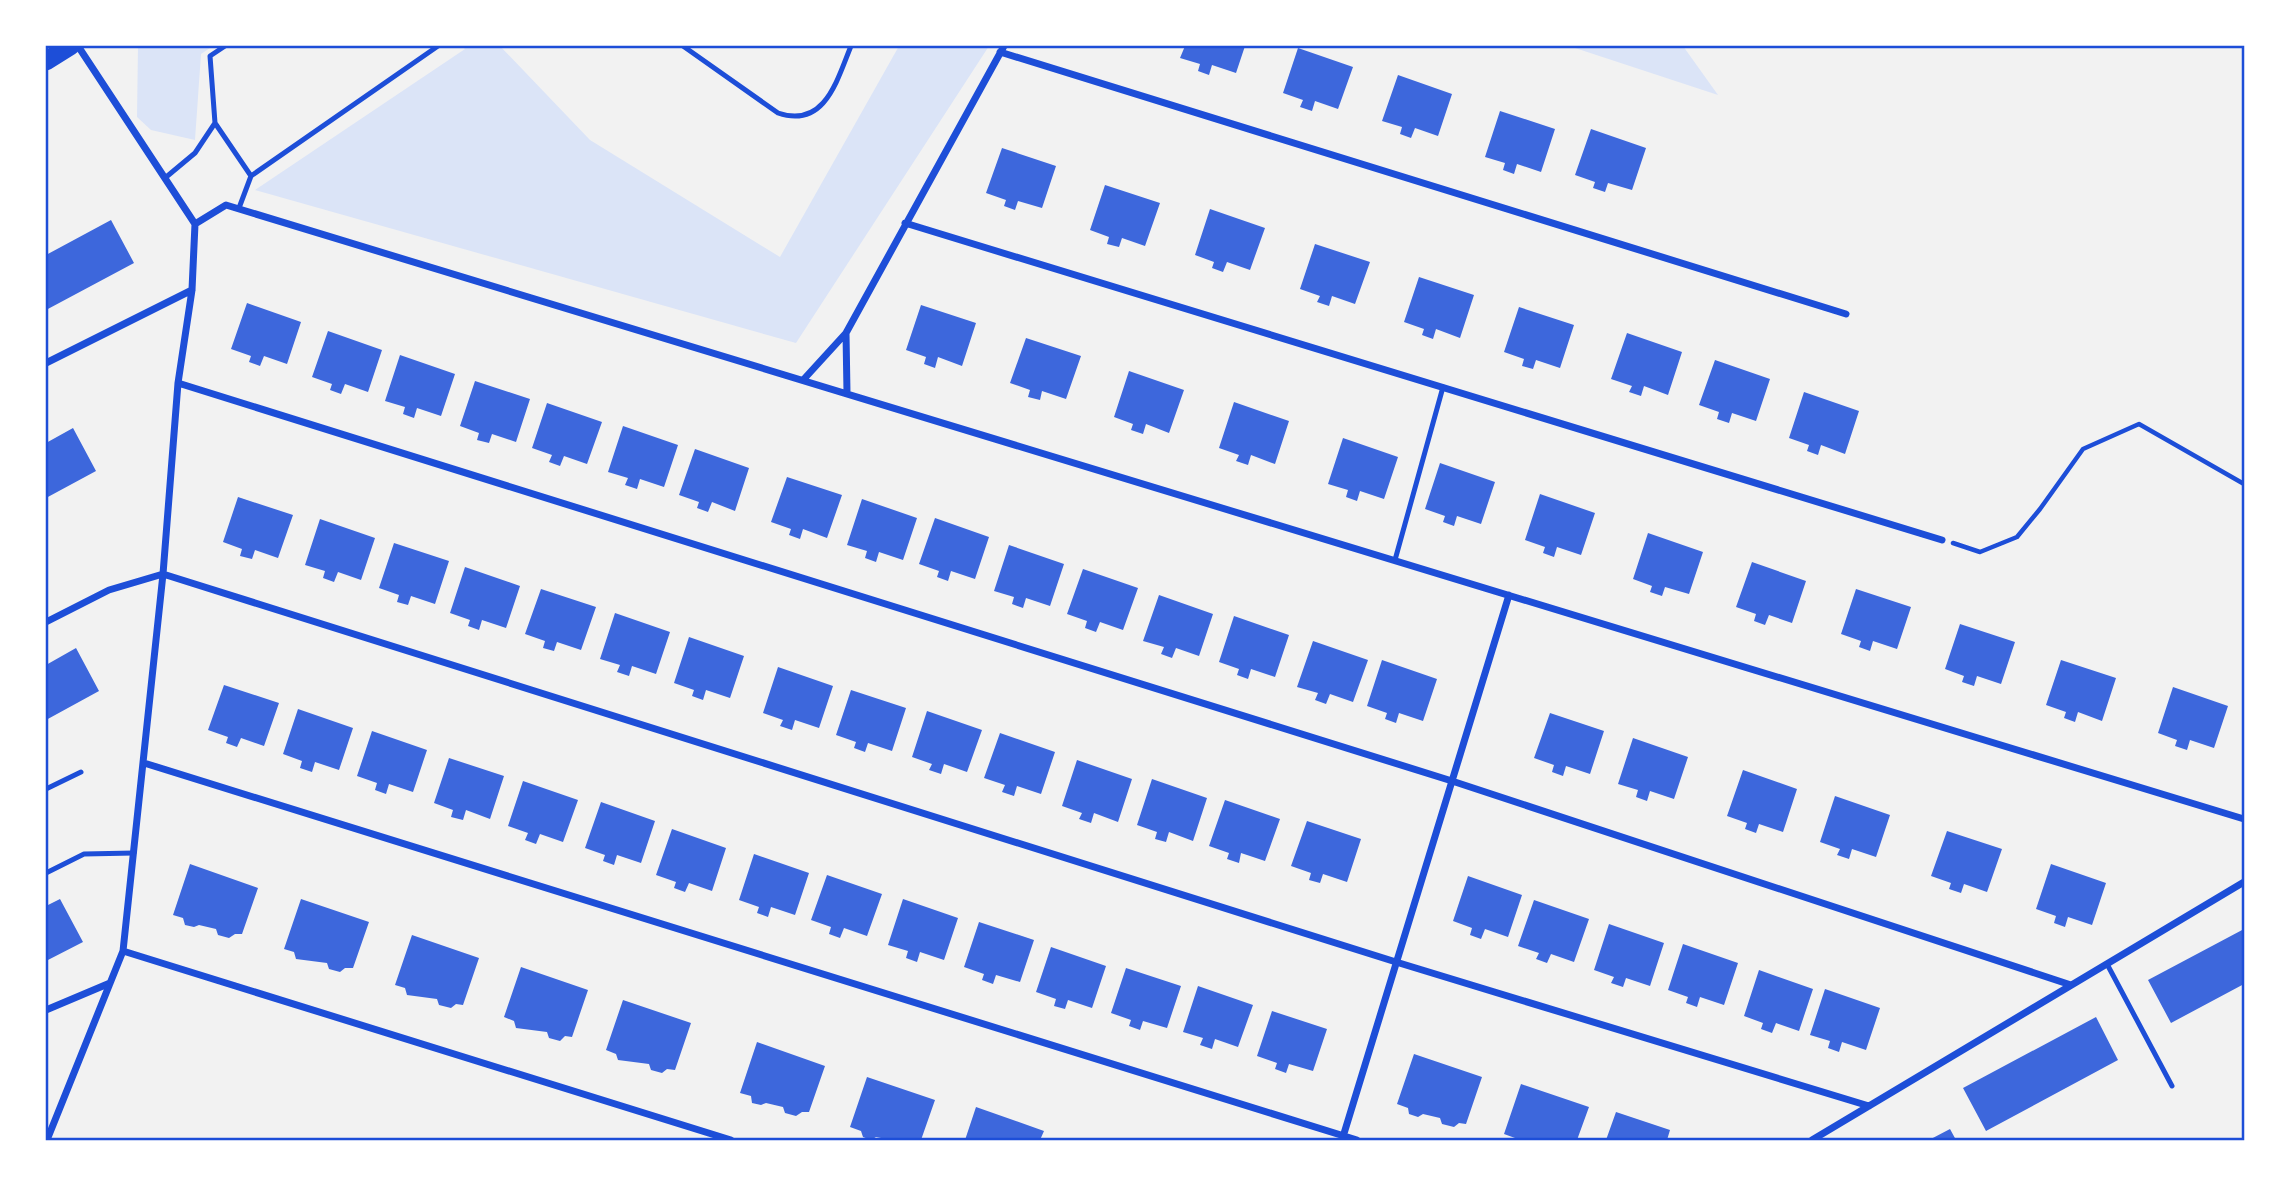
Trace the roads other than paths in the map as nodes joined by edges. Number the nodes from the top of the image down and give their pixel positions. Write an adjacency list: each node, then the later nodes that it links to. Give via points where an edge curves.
1 (71, 46): 8 (highway)
2 (78, 46): 11 (street)
3 (225, 46): 9 (lane, via 210,56)
4 (438, 46): 10 (lane)
5 (683, 46): 6 (lane, via 778,113 796,117 816,111 824,103)
6 (851, 46)
7 (1002, 49): 13 (street); 16 (street)
8 (46, 61)
9 (215, 122): 10 (lane); 11 (lane, via 195,153)
10 (251, 176): 12 (lane)
11 (165, 178): 14 (street)
12 (239, 208): 14 (street, via 226,205); 19 (street)
13 (905, 223): 17 (street); 21 (street)
14 (195, 224): 15 (street)
15 (192, 290): 18 (street); 20 (street)
16 (1846, 314)
17 (846, 333): 19 (street); 22 (street)
18 (46, 363)
19 (804, 379): 22 (street)
20 (178, 383): 25 (street); 30 (street)
21 (1443, 387): 23 (street); 24 (lane)
22 (847, 393): 24 (street)
23 (1942, 540)
24 (1395, 560): 26 (street)
25 (163, 574): 27 (street, via 109,590); 28 (street); 37 (street)
26 (1509, 595): 30 (street); 32 (street)
27 (46, 622)
28 (144, 763): 33 (street); 44 (street)
29 (81, 772): 31 (lane)
30 (1452, 780): 37 (street); 40 (street)
31 (46, 789)
32 (2245, 819)
33 (134, 853): 34 (lane, via 84,855); 36 (street)
34 (46, 873)
35 (2245, 882): 38 (street)
36 (122, 951): 39 (street); 46 (street)
37 (1396, 962): 43 (street); 44 (street)
38 (2107, 964): 40 (street); 42 (lane)
39 (110, 983): 41 (street); 45 (street)
40 (2071, 985): 43 (street)
41 (46, 1010)
42 (2172, 1086)
43 (1869, 1106): 48 (street)
44 (1343, 1138): 47 (street)
45 (47, 1140)
46 (730, 1140)
47 (1357, 1140)
48 (1812, 1140)

